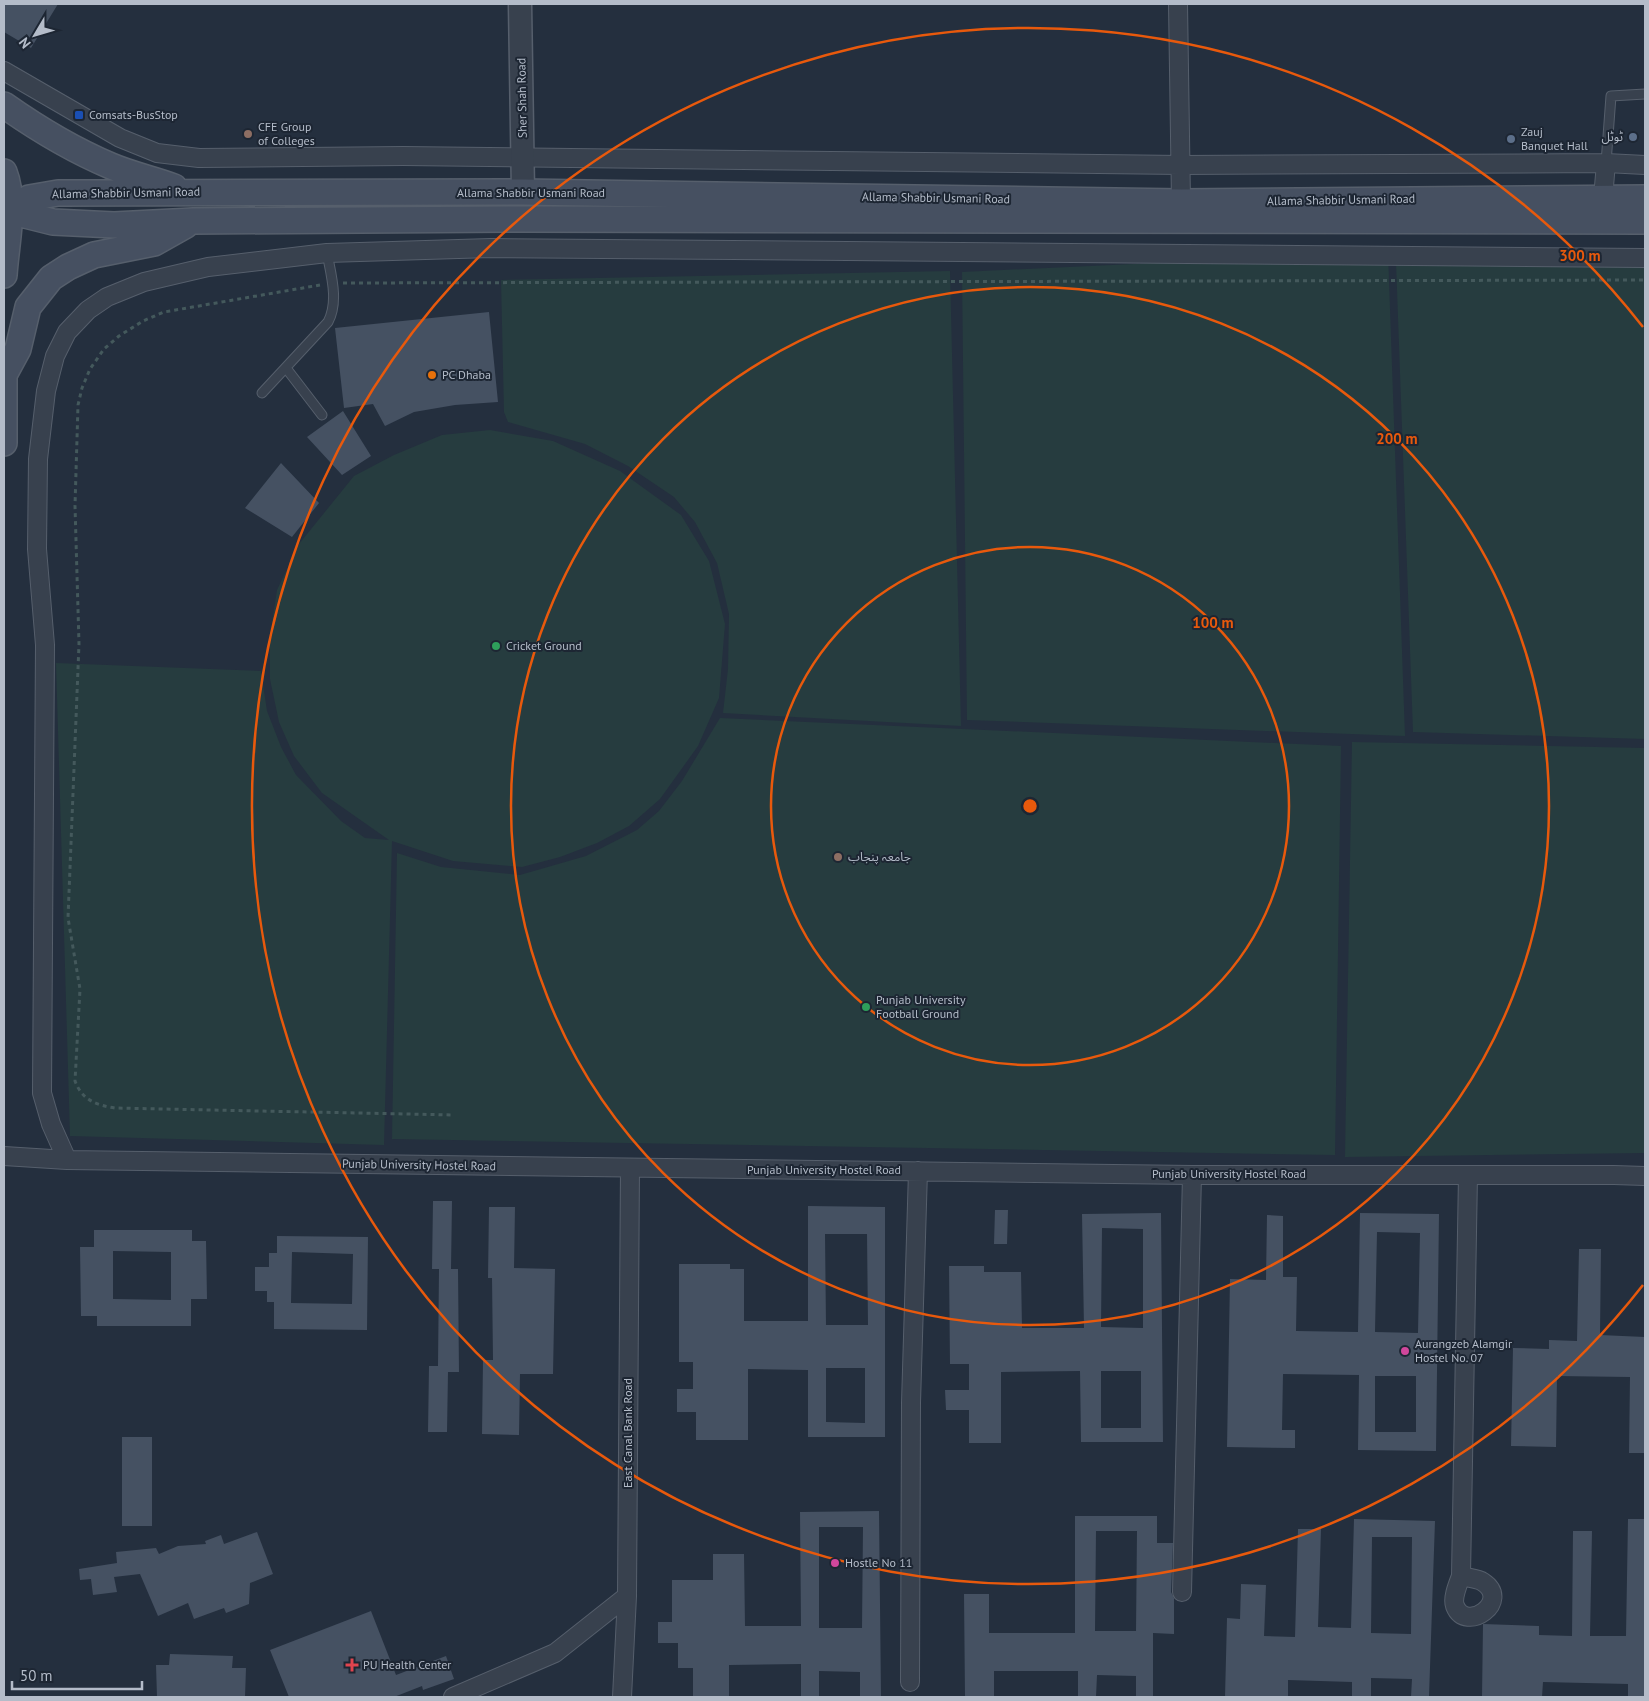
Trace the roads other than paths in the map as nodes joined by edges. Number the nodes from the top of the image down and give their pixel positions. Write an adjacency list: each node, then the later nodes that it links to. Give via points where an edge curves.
1 (520, 4): 6 (street, Sher Shah Road)
2 (1178, 4): 8 (street)
3 (4, 71): 6 (street, via 120,138 174,156)
4 (1645, 94): 7 (lane, via 1611,96)
5 (4, 105): 11 (main road, via 78,152)
6 (524, 159): 8 (street); 12 (street, Sher Shah Road)
7 (1606, 163): 8 (street); 9 (street); 13 (street)
8 (1181, 165): 15 (street)
9 (1645, 165)
10 (4, 172): 16 (main road, via 8,191)
11 (184, 192): 12 (main road, Allama Shabbir Usmani Road); 16 (main road, Allama Shabbir Usmani Road, via 58,193 29,198)
12 (523, 192): 15 (main road, Allama Shabbir Usmani Road)
13 (1603, 198): 14 (main road, Allama Shabbir Usmani Road); 15 (main road, Allama Shabbir Usmani Road)
14 (1645, 198)
15 (1181, 202)
16 (5, 209): 18 (main road, Allama Shabbir Usmani Road, via 54,222 114,225); 21 (main road)
17 (1645, 220): 18 (main road, Allama Shabbir Usmani Road)
18 (193, 221): 23 (main road, via 154,242 94,255 51,278 28,307 18,350)
19 (327, 253): 20 (street, via 501,248); 22 (lane, via 334,305 332,315); 28 (street, via 208,267 144,282 107,297 88,310 67,332 55,356 46,391 38,459 37,550 45,645 42,1094)
20 (1645, 258)
21 (4, 275)
22 (286, 368): 24 (lane); 25 (lane)
23 (4, 370): 26 (main road)
24 (262, 393)
25 (322, 415)
26 (4, 443)
27 (4, 1156): 28 (street, Punjab University Hostel Road)
28 (67, 1160): 29 (street, Punjab University Hostel Road)
29 (630, 1168): 30 (street, Punjab University Hostel Road); 36 (street, East Canal Bank Road)
30 (918, 1171): 32 (street, Punjab University Hostel Road); 37 (street, via 911,1403)
31 (1468, 1174): 32 (street, Punjab University Hostel Road); 33 (street, Punjab University Hostel Road); 34 (street)
32 (1192, 1175): 35 (street)
33 (1645, 1176)
34 (1461, 1576)
35 (1182, 1592)
36 (627, 1596): 38 (street, via 556,1653); 39 (street, East Canal Bank Road)
37 (910, 1682)
38 (453, 1697)
39 (622, 1697)

